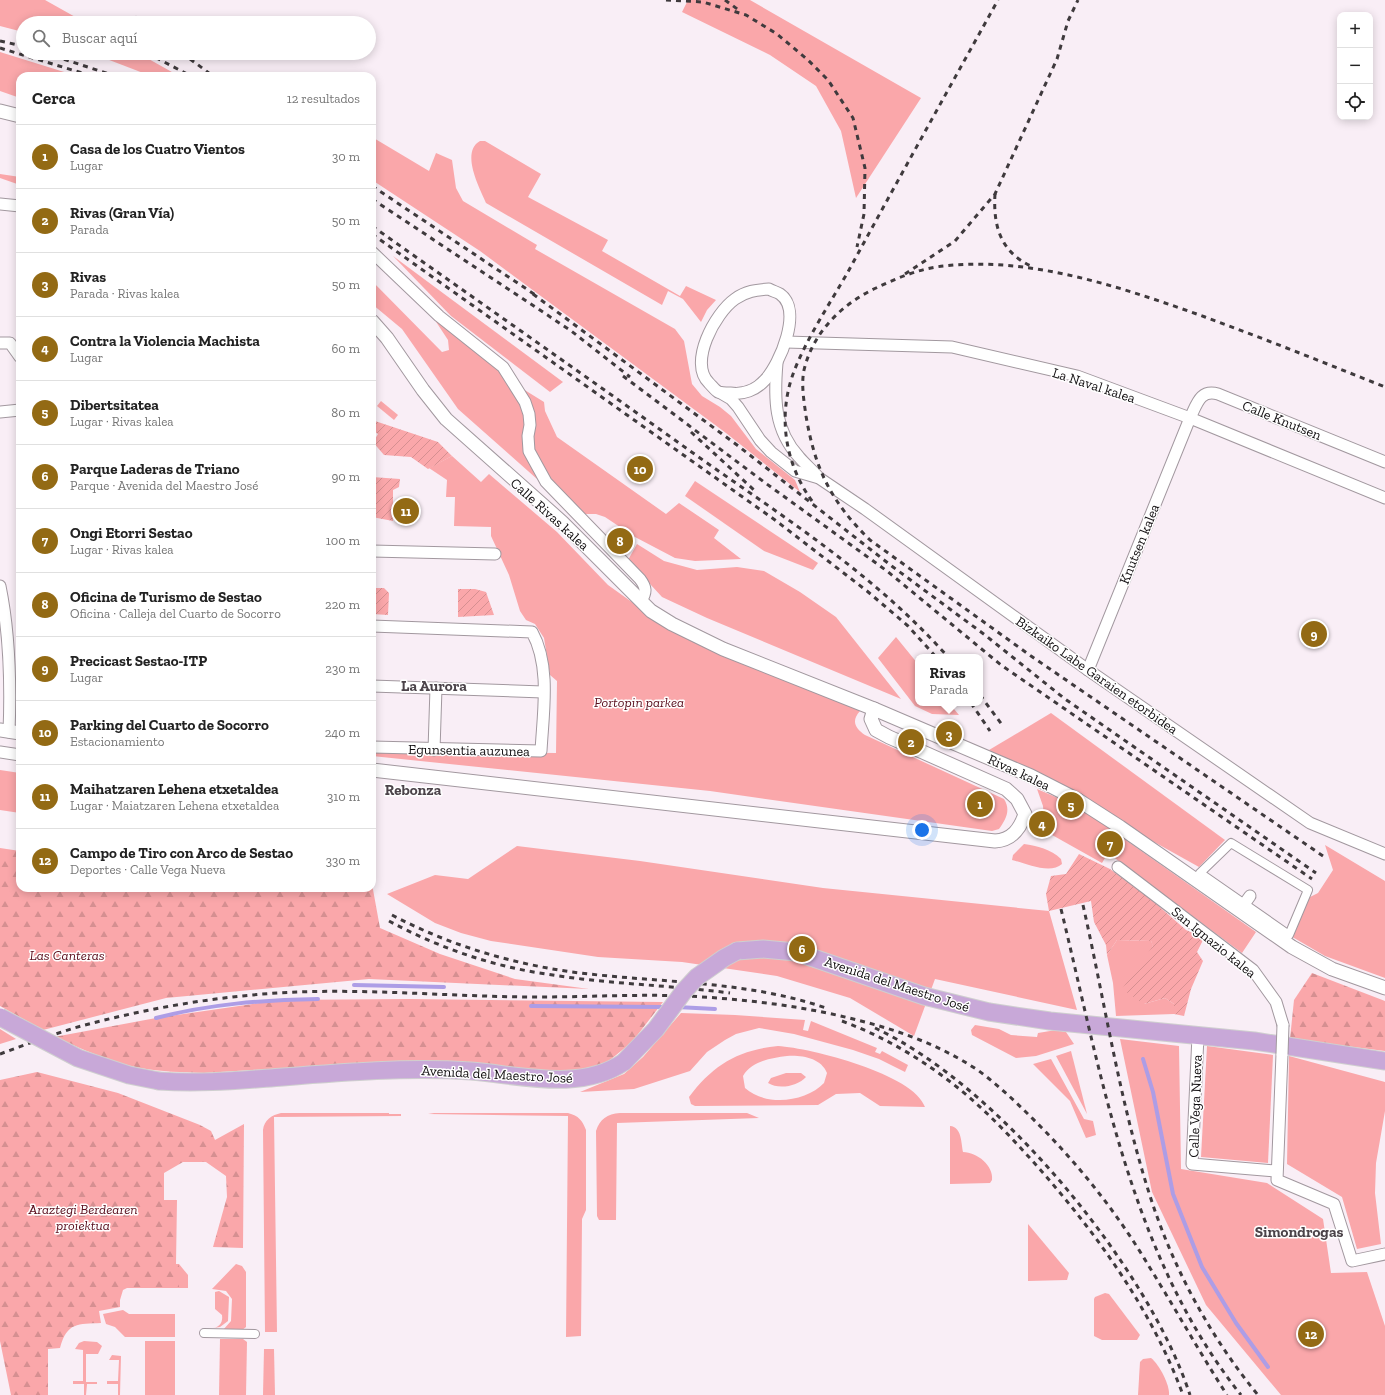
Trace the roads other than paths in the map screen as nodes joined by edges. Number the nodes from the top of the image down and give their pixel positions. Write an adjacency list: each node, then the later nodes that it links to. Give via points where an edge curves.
1 (0, 111): 2 (street)
2 (16, 115)
3 (0, 204): 4 (street)
4 (16, 206)
5 (376, 256): 21 (street, via 439,316 503,368 530,414 529,451 546,482 640,579 645,588 645,596)
6 (376, 326): 21 (street, Calle Rivas kalea, via 446,419 562,522)
7 (786, 342): 10 (street); 11 (street, via 788,307 781,295 769,289 750,290 734,299 719,315 706,338 701,359 704,379); 14 (street, La Naval kalea, via 952,347 1077,376)
8 (5, 343): 9 (street)
9 (16, 353)
10 (777, 363): 11 (street, via 765,380 748,391 738,394); 16 (street, via 775,403 780,424 799,457)
11 (718, 392): 16 (street, via 731,399 771,452 795,471)
12 (16, 410): 13 (street)
13 (0, 412)
14 (1190, 418): 15 (street, Calle Knutsen, via 1199,397 1211,392); 17 (street, La Naval kalea); 23 (street, Knutsen kalea)
15 (1385, 462)
16 (819, 478): 23 (street, Bizkaiko Labe Garaien etorbidea)
17 (1385, 498)
18 (376, 551): 19 (street)
19 (495, 554)
20 (0, 586): 28 (street, via 7,618 11,676)
21 (641, 601): 27 (street, Calle Rivas kalea, via 651,611 672,624 723,649)
22 (376, 626): 26 (street, Egunsentia auzunea, via 532,632 543,662)
23 (1088, 670): 34 (street, Bizkaiko Labe Garaien etorbidea, via 1310,823)
24 (376, 686): 25 (street)
25 (436, 688): 26 (street); 30 (street)
26 (543, 692): 30 (street, Egunsentia auzunea, via 541,751)
27 (874, 709): 33 (street, via 871,719 876,730 1006,790 1017,798 1023,820 1010,836 1004,840 995,840); 36 (street, Rivas kalea, via 1031,776 1078,800)
28 (10, 732)
29 (376, 748): 30 (street, Egunsentia auzunea)
30 (434, 750)
31 (0, 752): 32 (street)
32 (16, 754)
33 (376, 770)
34 (1385, 854)
35 (1118, 867): 43 (street, San Ignazio kalea, bridge, via 1254,970 1276,1002 1283,1026)
36 (1245, 903): 36 (street, via 1200,873 1231,843 1308,890 1289,935); 37 (street, Rivas kalea, via 1292,947 1332,969)
37 (1385, 988)
38 (0, 1017): 39 (main road, Avenida del Maestro José, bridge, via 78,1058 110,1070 159,1081 209,1083 366,1071 429,1069 579,1079 613,1070 624,1062 656,1029 697,977 737,951 763,949 796,952 917,994 989,1012)
39 (1198, 1036): 40 (main road, Avenida del Maestro José, via 1254,1041); 43 (street, Calle Vega Nueva, via 1192,1164)
40 (1304, 1050): 41 (main road); 42 (main road)
41 (1385, 1061)
42 (1385, 1071)
43 (1276, 1176): 44 (street, Calle Vega Nueva, via 1334,1204 1352,1261)
44 (1385, 1254)
45 (204, 1333): 46 (street)
46 (255, 1334)

